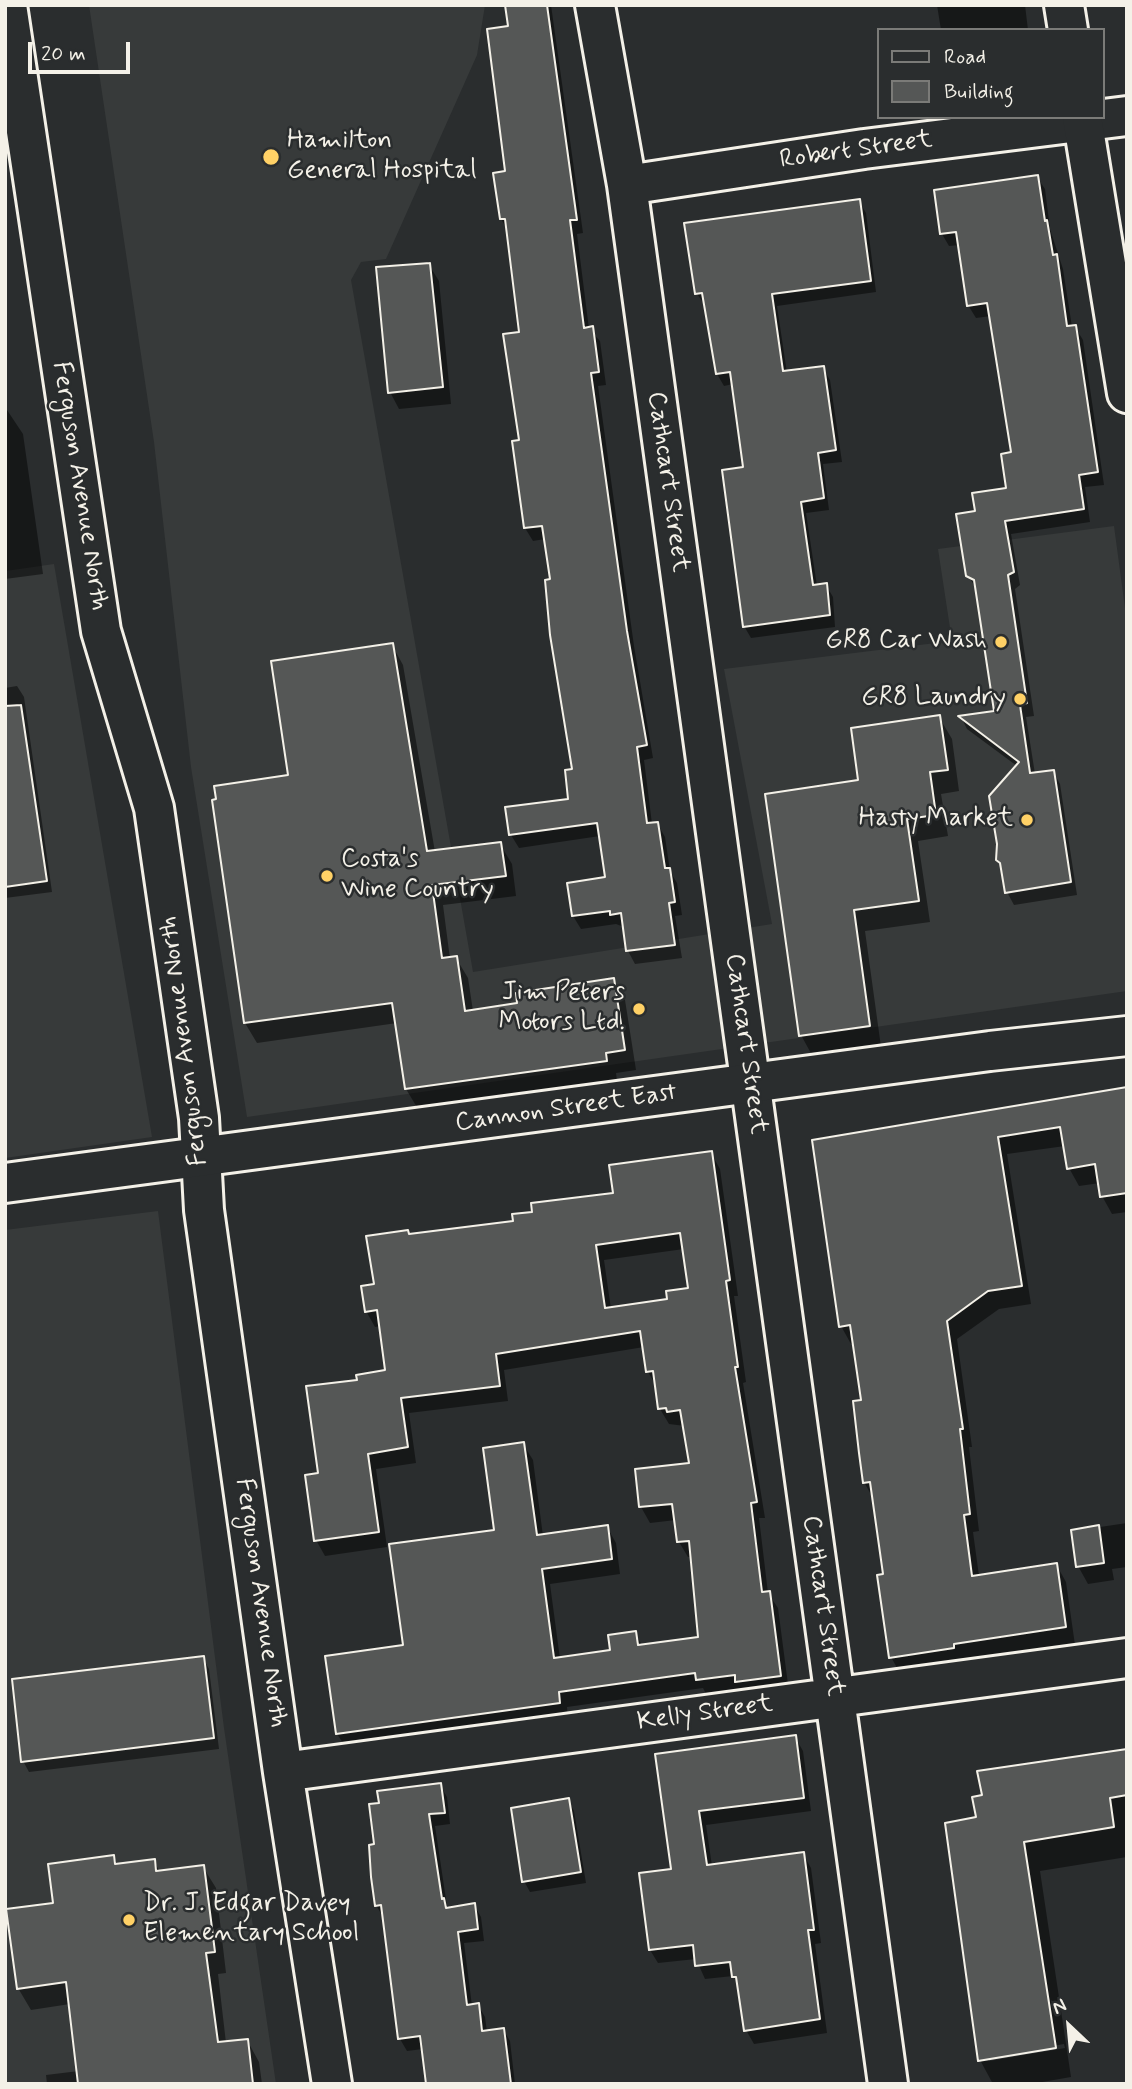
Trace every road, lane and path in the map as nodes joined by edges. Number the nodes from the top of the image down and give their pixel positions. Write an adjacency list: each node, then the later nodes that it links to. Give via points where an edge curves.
1 (6, 5): 12 (street, Ferguson Avenue North, via 101,631 154,808 199,1118)
2 (595, 5): 8 (street, Cathcart Street)
3 (1064, 5): 4 (street)
4 (1068, 28)
5 (1127, 116): 6 (street, Robert Street)
6 (1104, 118)
7 (1082, 119): 8 (street, Robert Street); 9 (street)
8 (626, 185): 11 (street, Cathcart Street)
9 (1127, 393)
10 (1127, 1036): 11 (street, Cannon Street East)
11 (750, 1085): 12 (street, Cannon Street East); 15 (street, Cathcart Street)
12 (200, 1157): 13 (street, Cannon Street East); 16 (street, Ferguson Avenue North)
13 (5, 1183)
14 (1127, 1658): 15 (street, Kelly Street)
15 (835, 1697): 16 (street, Kelly Street); 18 (street, Cathcart Street)
16 (283, 1772): 17 (street, Ferguson Avenue North)
17 (332, 2084)
18 (888, 2084)

